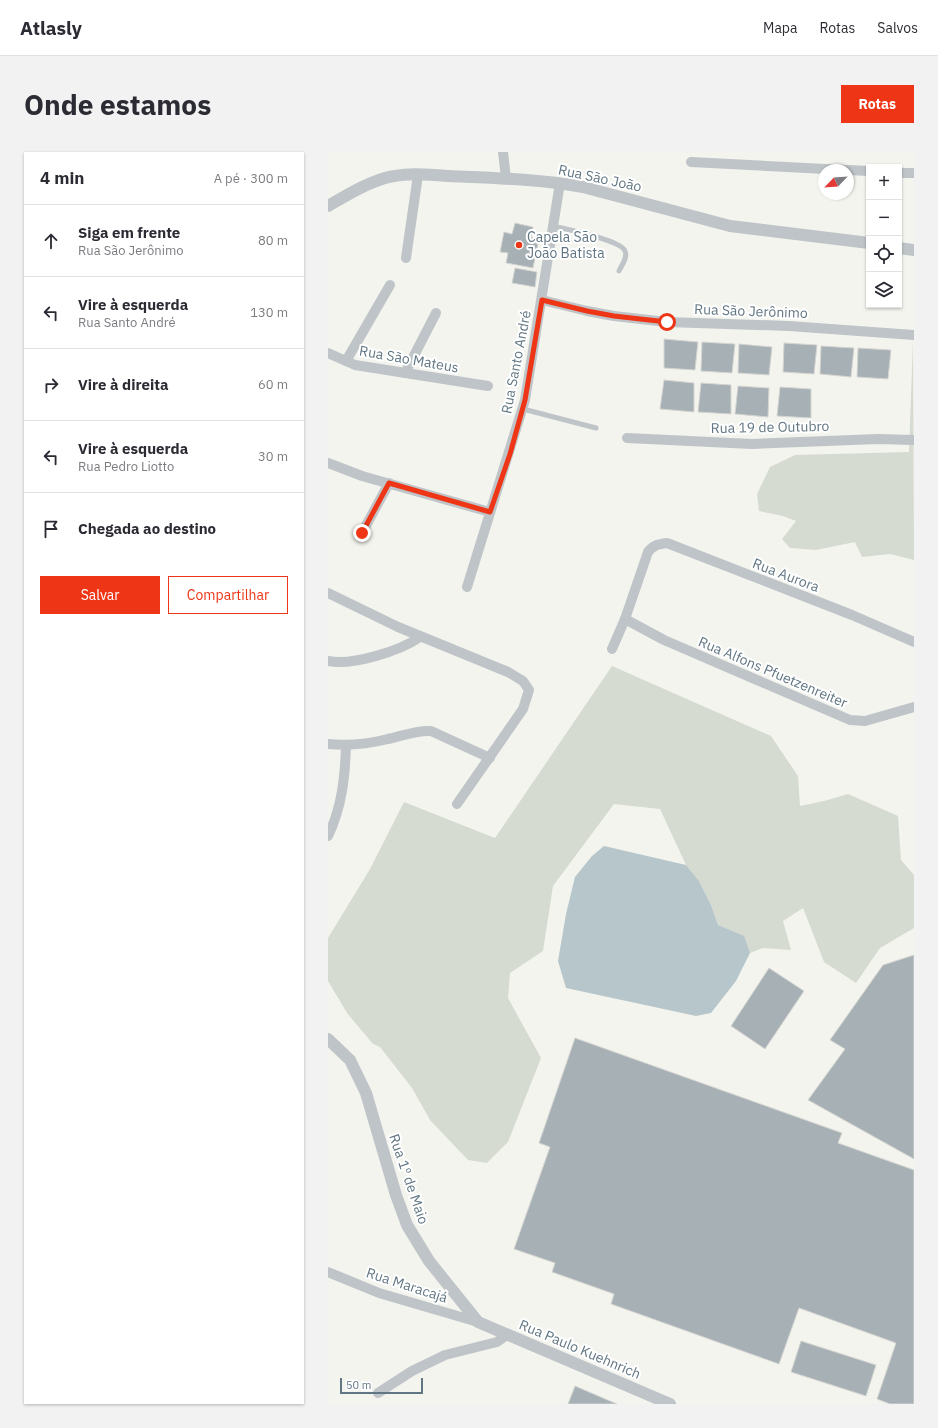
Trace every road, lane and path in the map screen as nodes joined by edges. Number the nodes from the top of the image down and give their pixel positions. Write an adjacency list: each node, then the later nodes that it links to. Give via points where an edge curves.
1 (503, 152): 9 (street)
2 (691, 162): 3 (street)
3 (818, 169)
4 (854, 170): 5 (street)
5 (866, 171)
6 (902, 173): 7 (street)
7 (914, 174)
8 (418, 175): 9 (street, Rua São João); 11 (street, Rua São João, via 386,178 364,185); 16 (street)
9 (506, 178): 10 (street, Rua São João)
10 (560, 183): 12 (street, Rua Santo André); 13 (street, Rua São João, via 610,193 730,226)
11 (328, 206)
12 (553, 226): 17 (lane, via 598,237 623,248 626,258); 19 (street, Rua Santo André)
13 (866, 243)
14 (902, 248): 15 (street)
15 (914, 250)
16 (406, 258)
17 (619, 271)
18 (390, 285): 23 (street)
19 (542, 300): 21 (street, Rua São Jerônimo, via 614,316 667,322 789,326); 26 (street, Rua Santo André)
20 (436, 313): 24 (street)
21 (914, 335)
22 (328, 353): 23 (street, Rua São Mateus)
23 (346, 361): 24 (street, Rua São Mateus, via 355,365)
24 (405, 373): 25 (street, Rua São Mateus)
25 (488, 386)
26 (523, 408): 27 (lane); 32 (street, Rua Santo André)
27 (596, 428)
28 (627, 438): 29 (street, Rua 19 de Outubro, via 752,444)
29 (914, 440)
30 (328, 463): 31 (street)
31 (389, 483): 32 (street); 33 (street)
32 (490, 512): 34 (street, Rua Santo André)
33 (362, 533)
34 (467, 587)
35 (328, 593): 37 (street)
36 (625, 619): 38 (street, Rua Aurora, via 648,552 658,544 667,543); 39 (street); 41 (street, Rua Alfons Pfuetzenreiter, via 664,640 850,720 865,721)
37 (420, 636): 40 (street, via 374,657); 44 (street, via 508,672 523,681 528,690 523,709)
38 (914, 642)
39 (612, 649)
40 (328, 661)
41 (914, 707)
42 (328, 744): 43 (street)
43 (346, 746): 44 (street, via 431,731); 46 (street, via 342,795)
44 (490, 758): 45 (street)
45 (457, 804)
46 (328, 836)
47 (328, 1039): 49 (street, Rua 1º de Maio, via 350,1060 366,1093 396,1195 410,1230 429,1261)
48 (328, 1272): 49 (street, Rua Maracajá, via 380,1293)
49 (478, 1322): 50 (street, Rua Paulo Kuehnrich)
50 (508, 1334): 51 (street, via 497,1342 445,1355 412,1371); 52 (street, Rua Paulo Kuehnrich)
51 (378, 1393)
52 (670, 1404)

